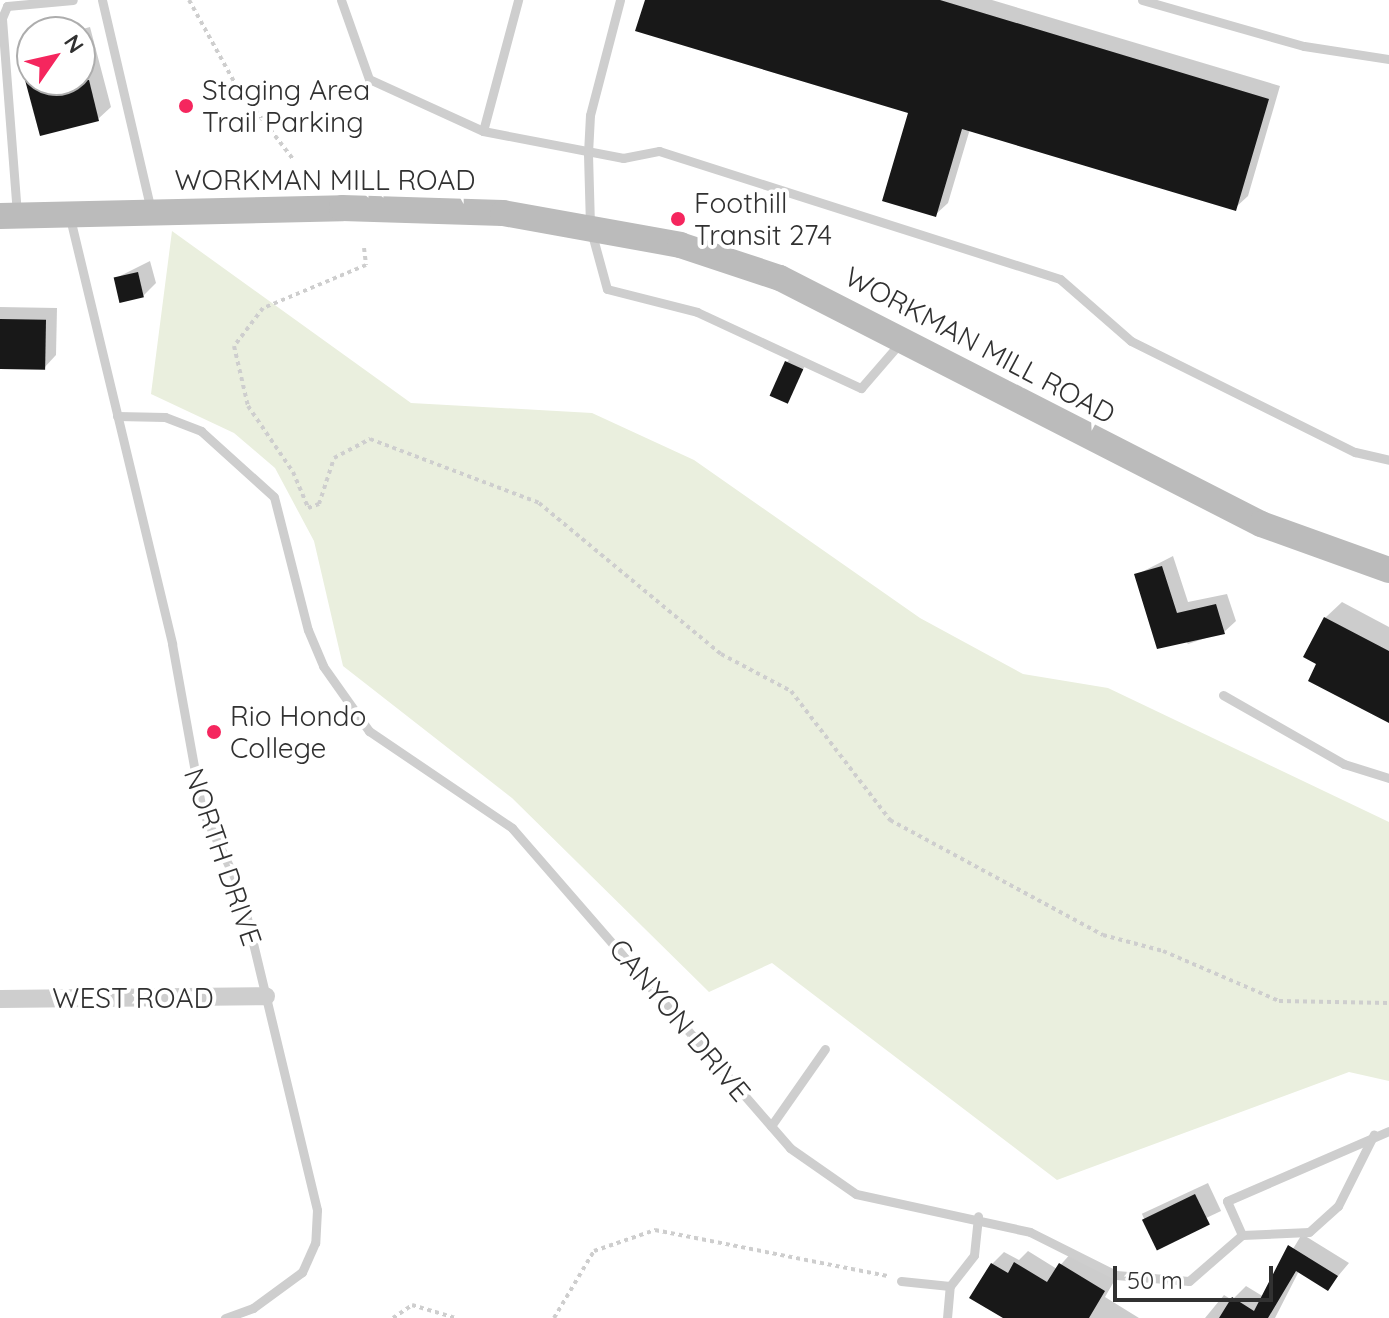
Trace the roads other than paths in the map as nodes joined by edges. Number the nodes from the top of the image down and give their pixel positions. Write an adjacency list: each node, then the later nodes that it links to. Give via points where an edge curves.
1 (73, 0): 12 (lane, via 7,6 2,18)
2 (102, 0): 11 (lane)
3 (341, 0): 8 (lane, via 369,79)
4 (518, 0): 8 (lane)
5 (620, 0): 9 (lane, via 590,115)
6 (1142, 0): 7 (lane, via 1304,46)
7 (1389, 59)
8 (483, 131): 9 (lane)
9 (588, 154): 13 (lane); 16 (lane, via 659,151 1060,279 1131,341 1355,452)
10 (69, 211): 11 (street, WORKMAN MILL ROAD); 12 (street, WORKMAN MILL ROAD); 15 (lane, NORTH DRIVE)
11 (151, 211): 13 (street, WORKMAN MILL ROAD, via 405,210)
12 (9, 215)
13 (590, 227): 14 (street, WORKMAN MILL ROAD, via 780,278); 14 (lane, via 607,289 697,312 861,388 878,378)
14 (903, 339): 17 (street, WORKMAN MILL ROAD, via 1261,524)
15 (117, 416): 20 (lane, NORTH DRIVE, via 202,810 240,889); 23 (lane, CANYON DRIVE, via 165,417 201,431 274,497 308,630 342,698 369,731 512,828)
16 (1389, 460)
17 (1389, 570)
18 (1223, 695): 19 (lane, via 1344,764)
19 (1389, 778)
20 (266, 996): 21 (street, WEST ROAD); 30 (lane, NORTH DRIVE, via 313,1186 315,1243 285,1287)
21 (0, 999)
22 (825, 1049): 23 (lane)
23 (771, 1126): 26 (lane, CANYON DRIVE, via 856,1194)
24 (1389, 1131): 25 (lane)
25 (1374, 1134): 27 (lane, via 1338,1206 1309,1232); 27 (lane, via 1227,1201)
26 (978, 1216): 27 (lane, CANYON DRIVE, via 1131,1276 1189,1281); 29 (lane, via 974,1255)
27 (1242, 1235)
28 (901, 1281): 29 (lane)
29 (950, 1286): 31 (lane)
30 (225, 1318)
31 (947, 1318)

